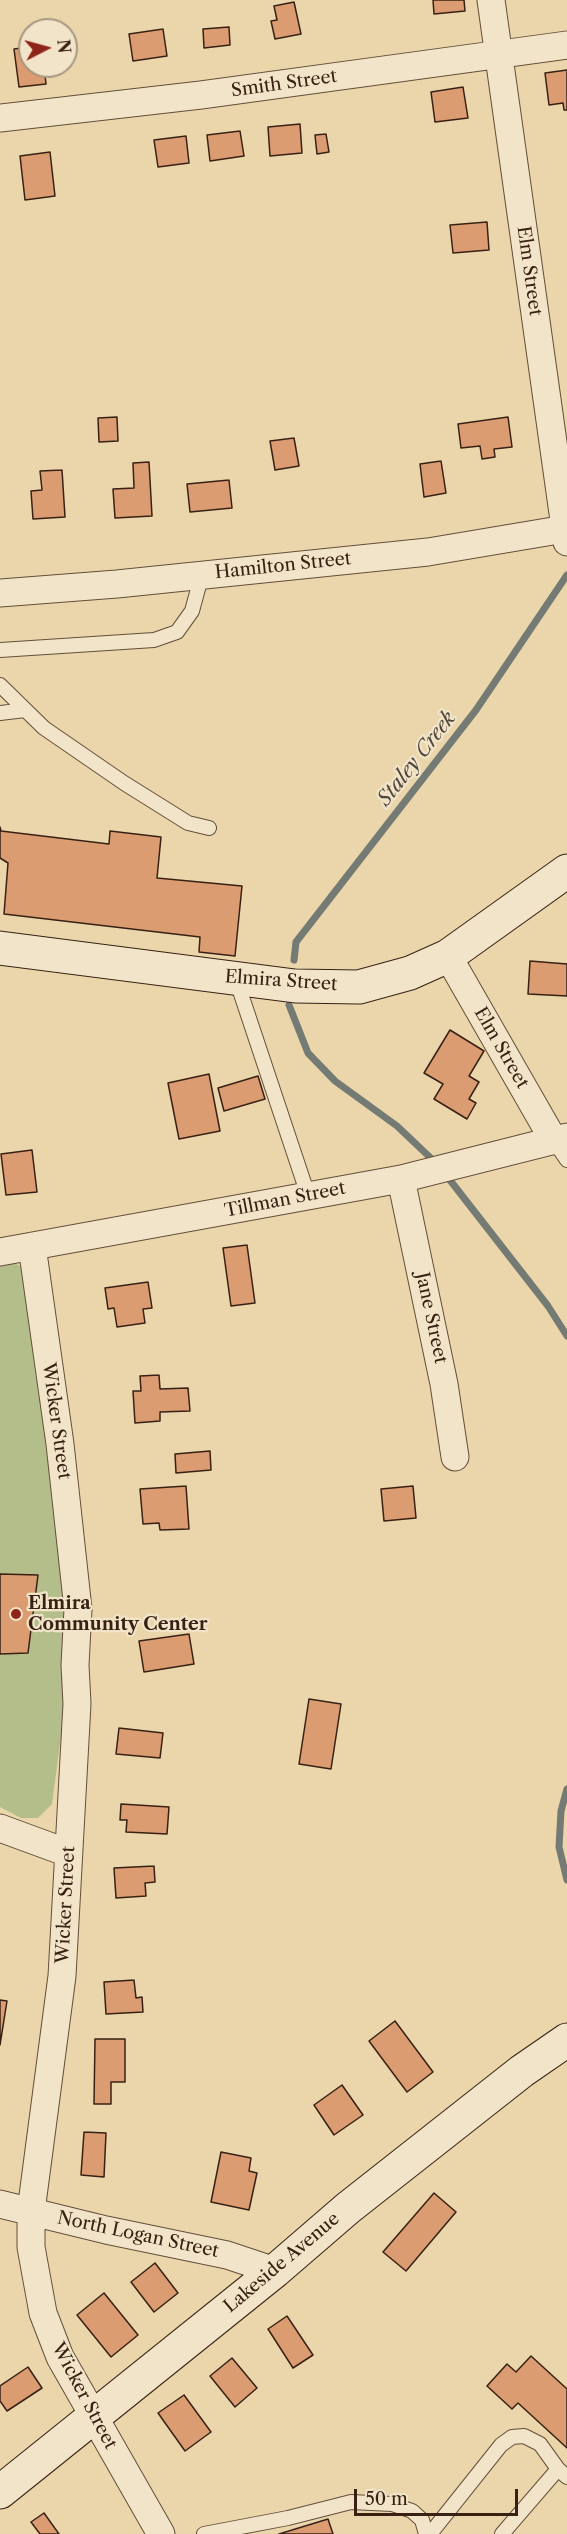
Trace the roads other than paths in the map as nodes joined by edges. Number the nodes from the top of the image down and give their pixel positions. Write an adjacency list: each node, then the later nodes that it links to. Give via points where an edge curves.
1 (491, 0): 3 (street, Elm Street)
2 (567, 45): 3 (street, Smith Street)
3 (498, 54): 4 (street, Smith Street); 5 (street, Elm Street)
4 (0, 118)
5 (566, 535): 6 (street, Hamilton Street)
6 (202, 574): 7 (street, Hamilton Street); 8 (lane, via 192,610 177,632 154,640)
7 (0, 593)
8 (0, 650)
9 (0, 685): 10 (lane)
10 (25, 710): 11 (lane); 12 (lane, via 44,728 124,783 188,823)
11 (0, 712)
12 (210, 828)
13 (567, 871): 15 (street, Elmira Street)
14 (0, 948): 16 (street, Elmira Street)
15 (448, 956): 16 (street, Elmira Street, via 410,973 359,987 295,986); 17 (street, Elm Street)
16 (236, 979): 19 (lane)
17 (563, 1146): 18 (street, Tillman Street)
18 (401, 1179): 19 (street, Tillman Street); 22 (street, Jane Street, via 444,1384)
19 (308, 1195): 20 (street, Tillman Street)
20 (32, 1246): 21 (street, Tillman Street); 24 (street, Wicker Street, via 78,1609)
21 (0, 1252)
22 (455, 1457)
23 (0, 1828): 24 (street)
24 (68, 1853): 27 (street, Wicker Street, via 62,1976)
25 (567, 2040): 28 (street, Lakeside Avenue, via 348,2208)
26 (0, 2204): 27 (street, North Logan Street)
27 (31, 2211): 28 (street, North Logan Street, via 227,2255); 29 (street, Wicker Street, via 32,2247 43,2313 60,2357)
28 (274, 2271): 29 (street, Lakeside Avenue)
29 (93, 2416): 31 (street, Lakeside Avenue); 32 (street, Wicker Street)
30 (563, 2473): 34 (lane, via 540,2444 525,2436 512,2437 501,2445); 35 (lane)
31 (0, 2492)
32 (161, 2534)
33 (204, 2534): 34 (lane, via 351,2502 392,2504 412,2511 422,2520)
34 (428, 2534)
35 (502, 2534)

